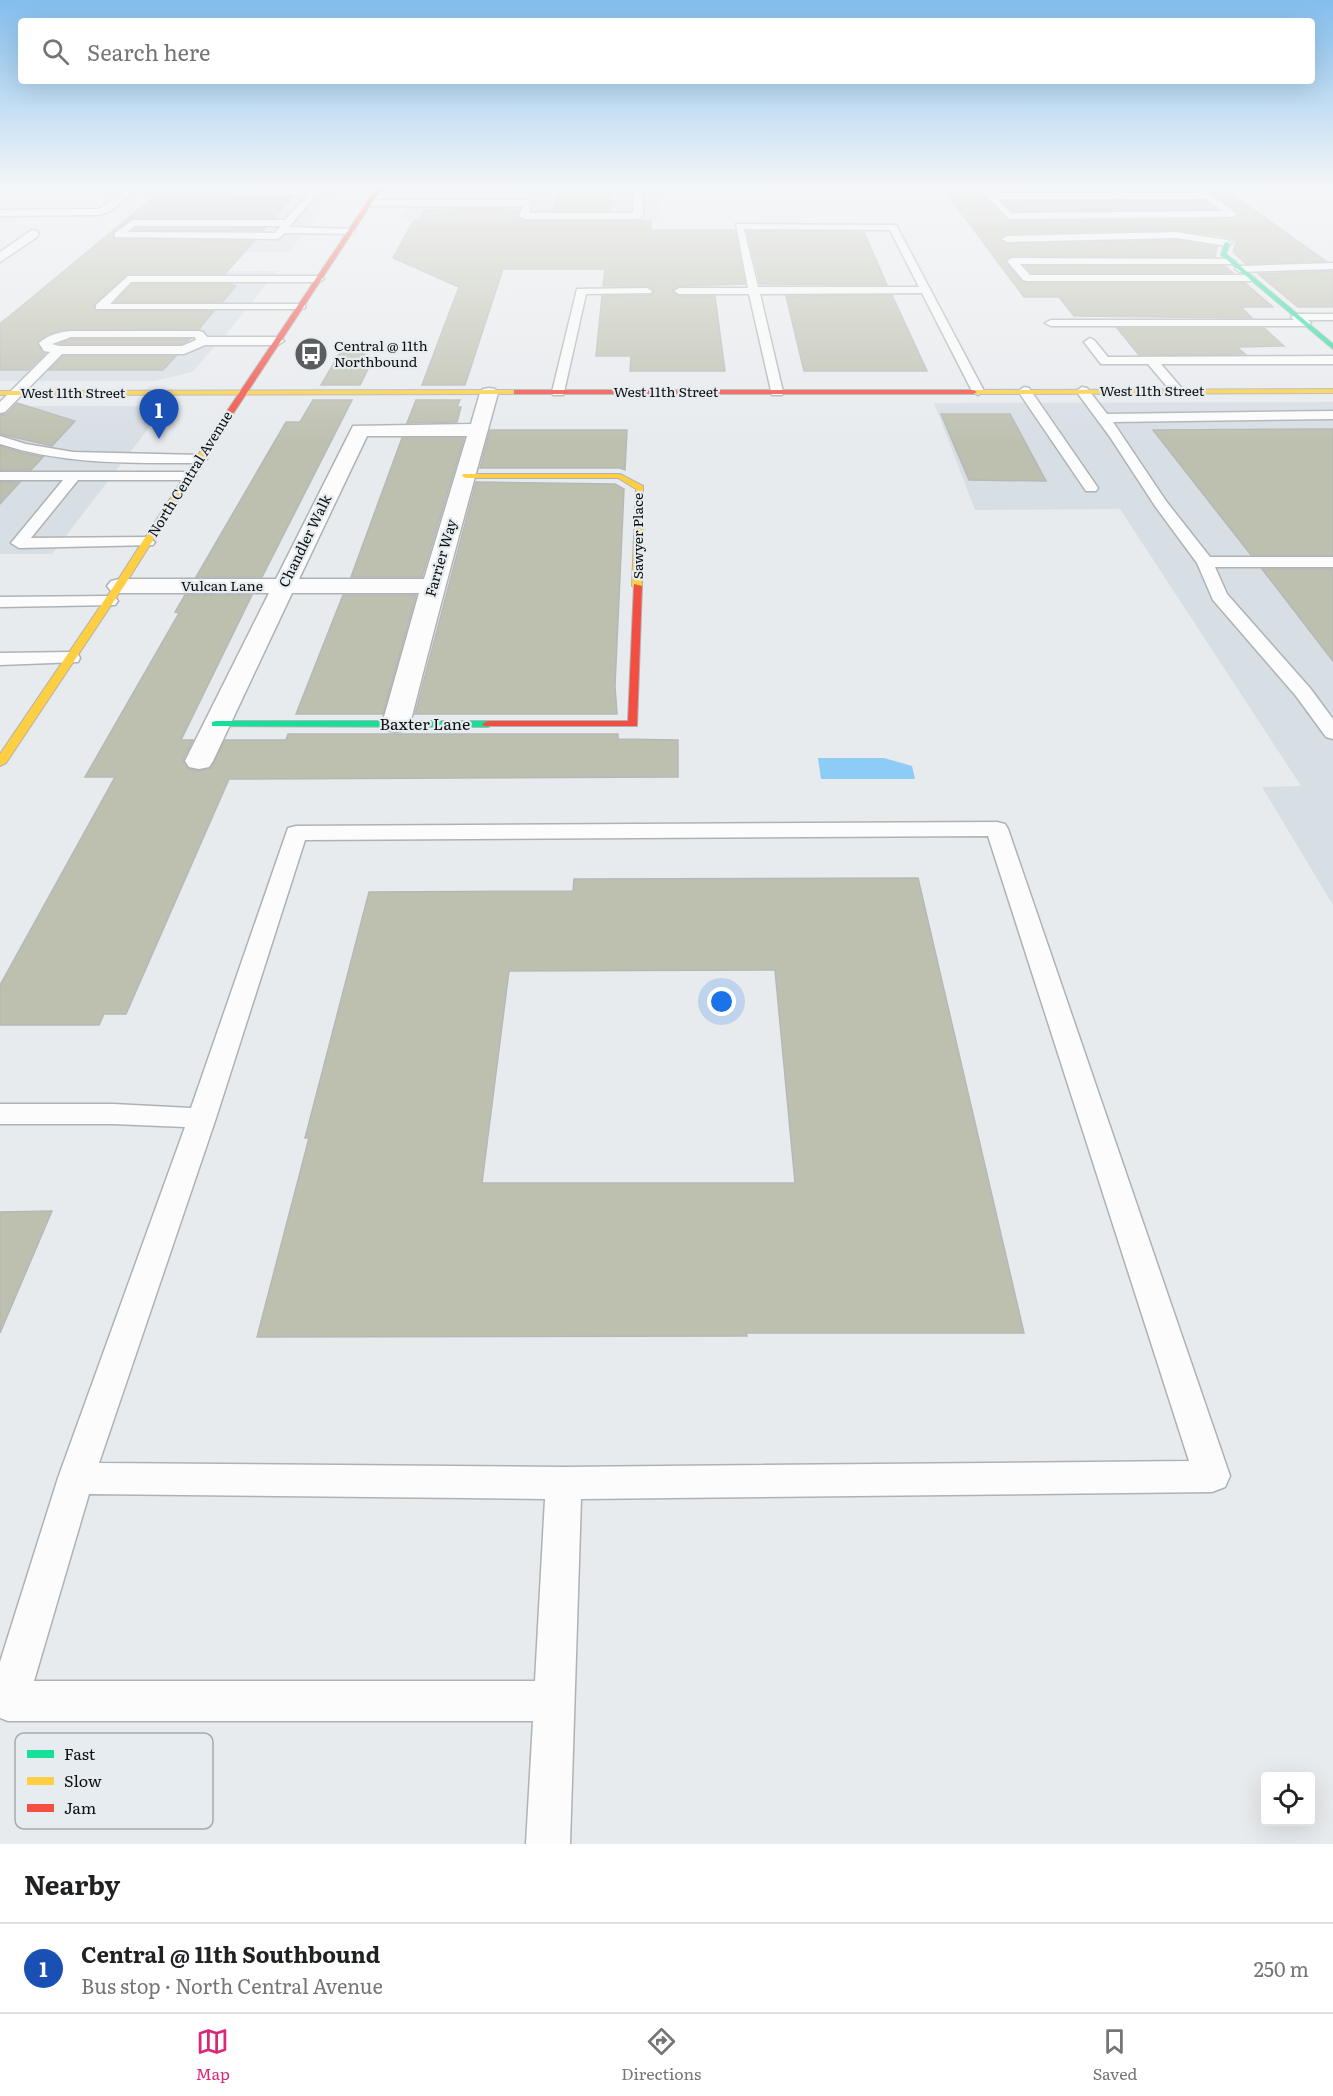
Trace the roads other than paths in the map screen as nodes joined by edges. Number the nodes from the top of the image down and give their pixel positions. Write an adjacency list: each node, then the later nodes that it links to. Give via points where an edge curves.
1 (324, 272): 8 (street, North Central Avenue)
2 (750, 272): 12 (lane)
3 (917, 272): 9 (lane)
4 (1022, 272): 5 (lane, via 1027,278)
5 (1186, 272)
6 (1243, 272): 16 (street)
7 (250, 279): 8 (lane); 13 (lane, via 175,284 156,303); 13 (lane, via 128,279 100,307)
8 (319, 279): 14 (street, North Central Avenue)
9 (926, 290): 12 (lane); 23 (lane)
10 (647, 291): 28 (lane, via 581,291)
11 (679, 291): 12 (lane)
12 (754, 291): 29 (lane)
13 (228, 306): 14 (lane)
14 (301, 306): 18 (street, North Central Avenue)
15 (1333, 317): 16 (lane)
16 (1301, 320): 17 (lane); 20 (street)
17 (1051, 323)
18 (278, 341): 27 (street, North Central Avenue); 32 (lane, via 203,341 199,334 59,336 45,343 48,348 59,350)
19 (1090, 342): 21 (lane, via 1105,360)
20 (1333, 346)
21 (1151, 360): 22 (lane); 30 (lane)
22 (1333, 360)
23 (978, 391): 24 (street, West 11th Street); 29 (street, West 11th Street)
24 (1024, 391): 25 (street, West 11th Street); 45 (lane)
25 (1082, 391): 30 (street, West 11th Street); 37 (lane)
26 (1326, 391): 30 (street, West 11th Street); 34 (lane)
27 (243, 392): 32 (street, West 11th Street); 33 (street, West 11th Street); 40 (street, North Central Avenue)
28 (558, 392): 29 (street, West 11th Street); 33 (street, West 11th Street)
29 (777, 392)
30 (1179, 392)
31 (0, 393): 32 (street, West 11th Street)
32 (17, 393): 35 (lane)
33 (489, 393): 38 (street, Farrier Way)
34 (1333, 402)
35 (0, 409)
36 (1333, 415): 37 (lane)
37 (1102, 418): 49 (lane)
38 (480, 430): 44 (street, Farrier Way); 52 (street, Chandler Walk, via 360,429)
39 (0, 440): 40 (lane, via 87,457)
40 (200, 459): 43 (street, North Central Avenue)
41 (0, 476): 42 (lane)
42 (74, 476): 43 (lane); 47 (lane)
43 (189, 476): 46 (street, North Central Avenue)
44 (466, 476): 51 (street, Farrier Way); 59 (street, Sawyer Place, via 620,476 640,488)
45 (1091, 488)
46 (147, 542): 47 (lane); 53 (street, North Central Avenue)
47 (19, 543): 48 (lane)
48 (0, 545)
49 (1205, 562): 50 (lane); 60 (lane, via 1219,596 1303,692)
50 (1333, 562)
51 (433, 586): 52 (street, Vulcan Lane); 58 (street, Farrier Way)
52 (283, 587): 53 (street, Vulcan Lane); 57 (street, Chandler Walk)
53 (114, 594): 54 (lane); 55 (street, North Central Avenue)
54 (0, 602)
55 (70, 658): 56 (lane); 62 (street, North Central Avenue)
56 (0, 659)
57 (216, 724): 58 (street, Baxter Lane); 61 (street, Chandler Walk)
58 (396, 724): 59 (street, Baxter Lane)
59 (633, 724)
60 (1333, 733)
61 (198, 761)
62 (0, 763)
63 (0, 1114): 64 (lane)
64 (202, 1118): 65 (lane); 66 (lane, via 296,833 997,830 1212,1476)
65 (76, 1478): 66 (lane); 67 (lane, via 8,1701)
66 (564, 1483): 67 (lane)
67 (555, 1701): 68 (lane)
68 (548, 1844)

